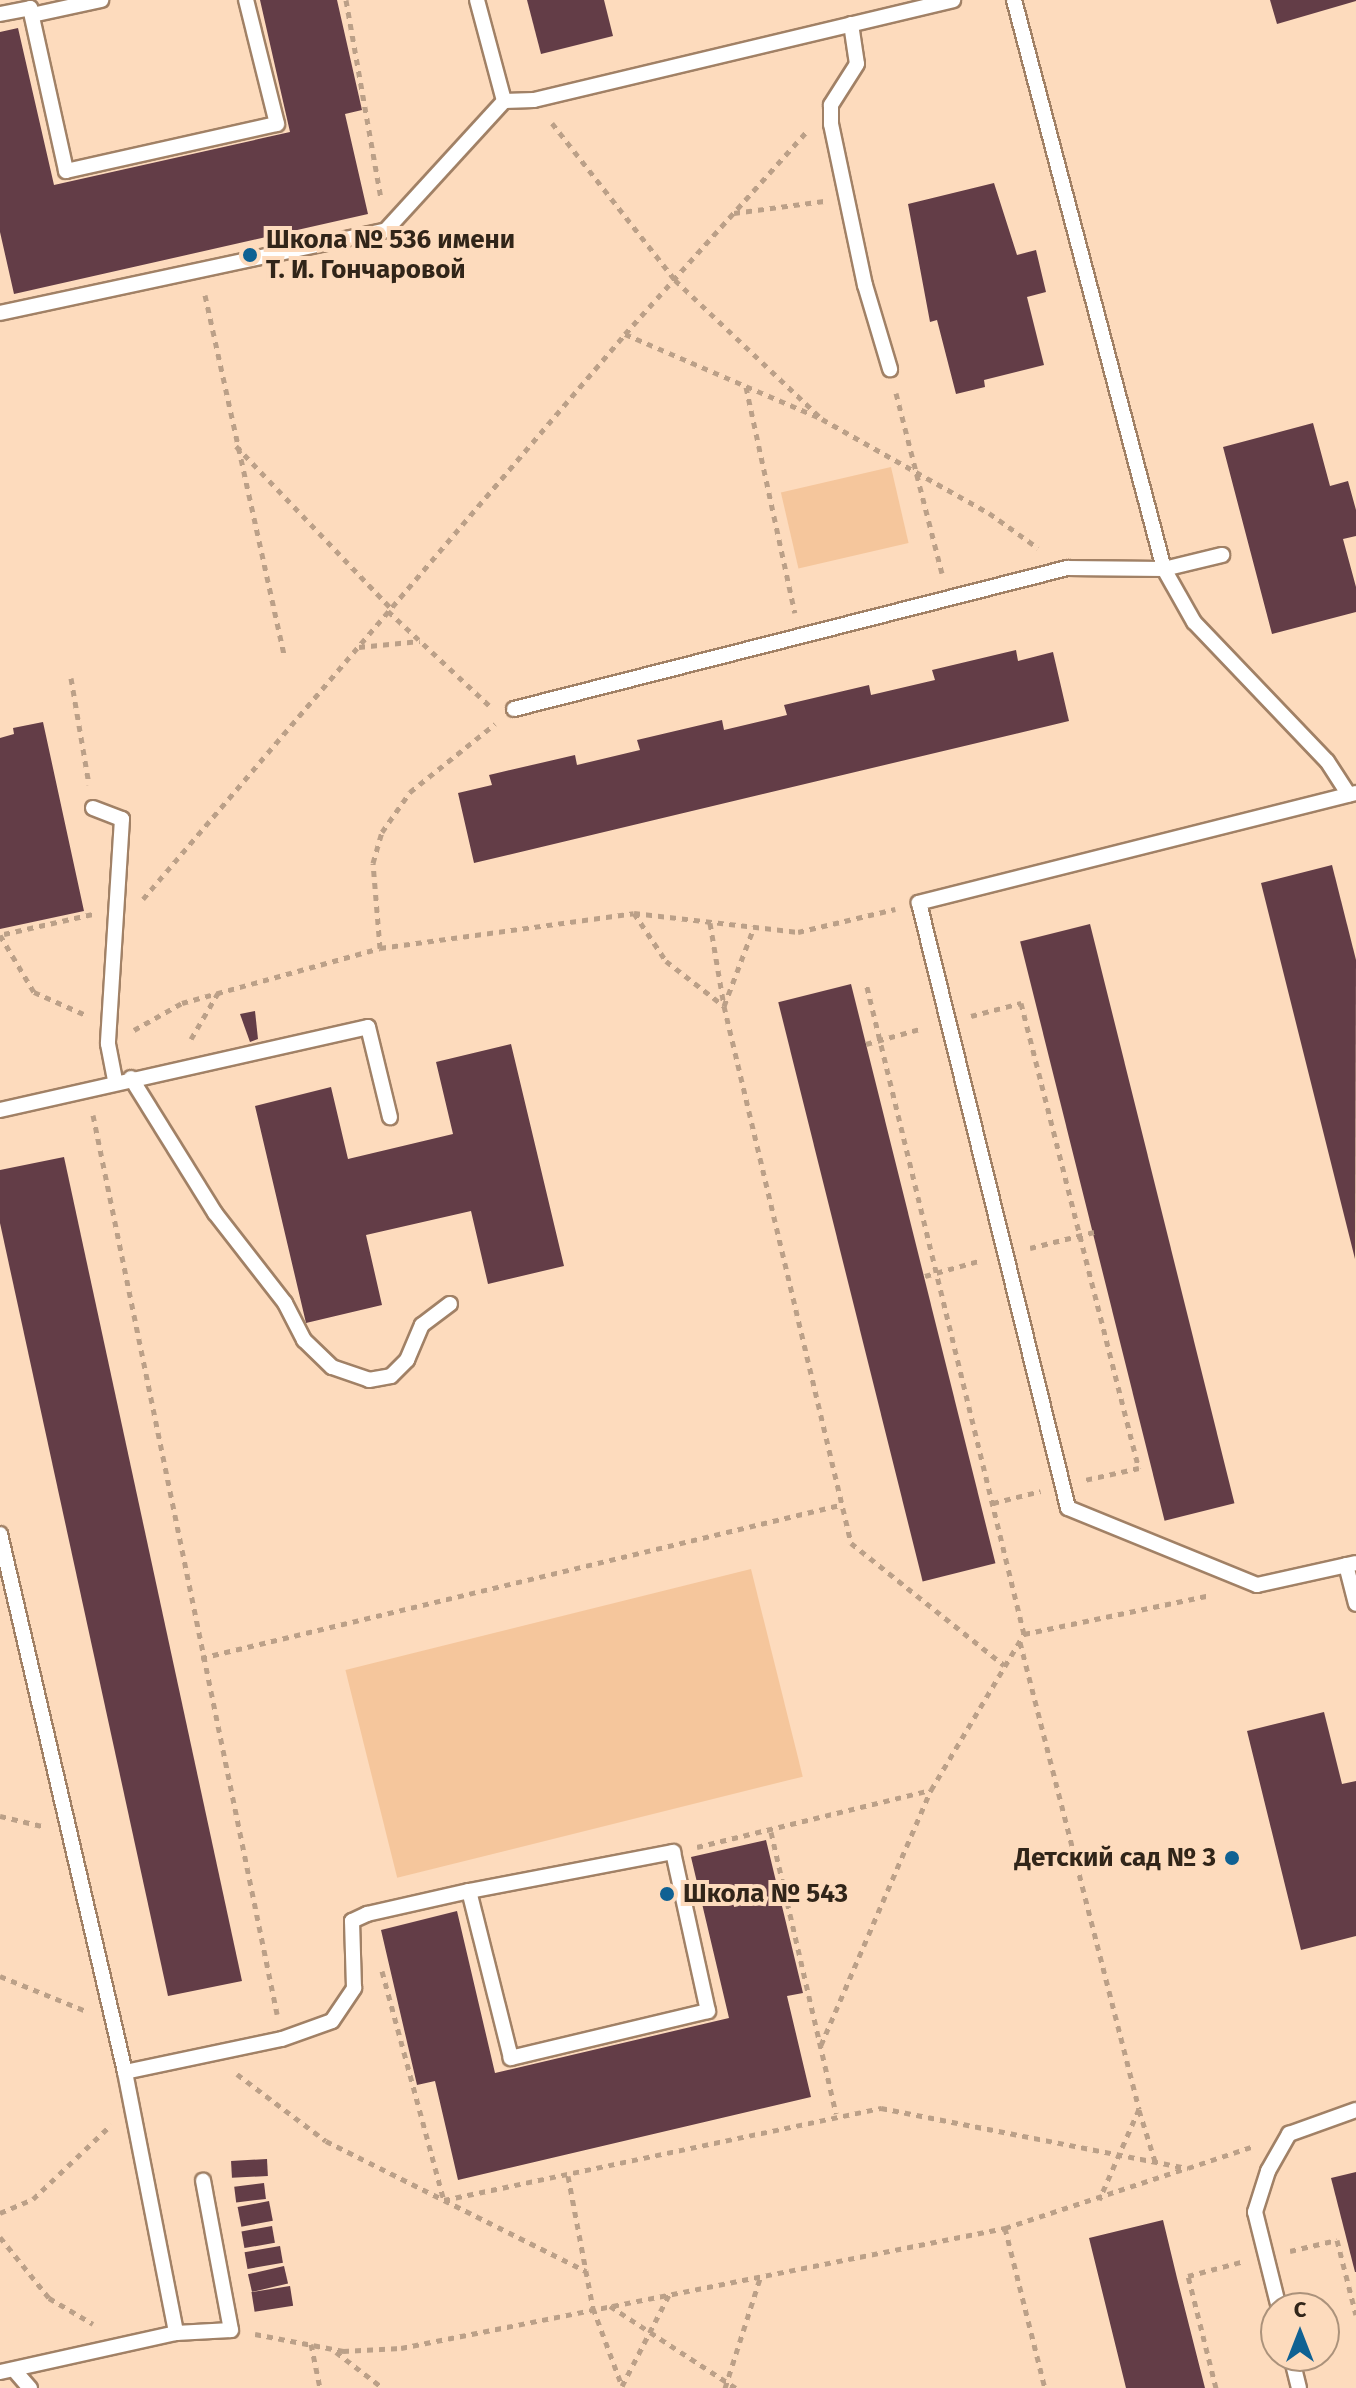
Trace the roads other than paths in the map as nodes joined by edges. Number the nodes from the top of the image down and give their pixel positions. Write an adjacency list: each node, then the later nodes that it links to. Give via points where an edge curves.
1 (101, 0): 7 (lane)
2 (246, 0): 7 (lane, via 277,124 66,171)
3 (477, 0): 9 (lane)
4 (953, 0): 8 (lane)
5 (1014, 0): 13 (lane)
6 (0, 14): 7 (lane, via 30,8)
7 (32, 15)
8 (851, 24): 9 (lane, via 534,100); 11 (lane, via 857,64 831,105 844,198)
9 (504, 101): 10 (lane, via 386,230)
10 (0, 313)
11 (890, 369)
12 (1222, 555): 13 (lane)
13 (1164, 569): 14 (lane, via 1067,568); 15 (lane, via 1194,622)
14 (514, 709)
15 (1352, 794): 23 (lane, via 919,903 1068,1508 1257,1585)
16 (93, 808): 18 (lane, via 122,819 108,1044)
17 (131, 1078): 18 (lane); 20 (lane, via 368,1027); 21 (lane, via 215,1213 285,1303 304,1340 332,1367 369,1380 391,1376 407,1360 422,1325)
18 (115, 1081): 19 (lane)
19 (0, 1110)
20 (390, 1117)
21 (450, 1304)
22 (0, 1534): 26 (lane, via 65,1833)
23 (1351, 1564): 24 (lane)
24 (1356, 1604)
25 (469, 1891): 25 (lane, via 673,1852 708,2011 511,2058); 26 (lane, via 352,1921 354,1988 332,2021 282,2039)
26 (125, 2072): 30 (lane)
27 (1356, 2110): 29 (lane, via 1289,2134 1268,2171 1255,2212)
28 (203, 2181): 30 (lane, via 231,2330)
29 (1275, 2292)
30 (176, 2333): 31 (lane)
31 (8, 2372): 32 (lane)
32 (30, 2388)

